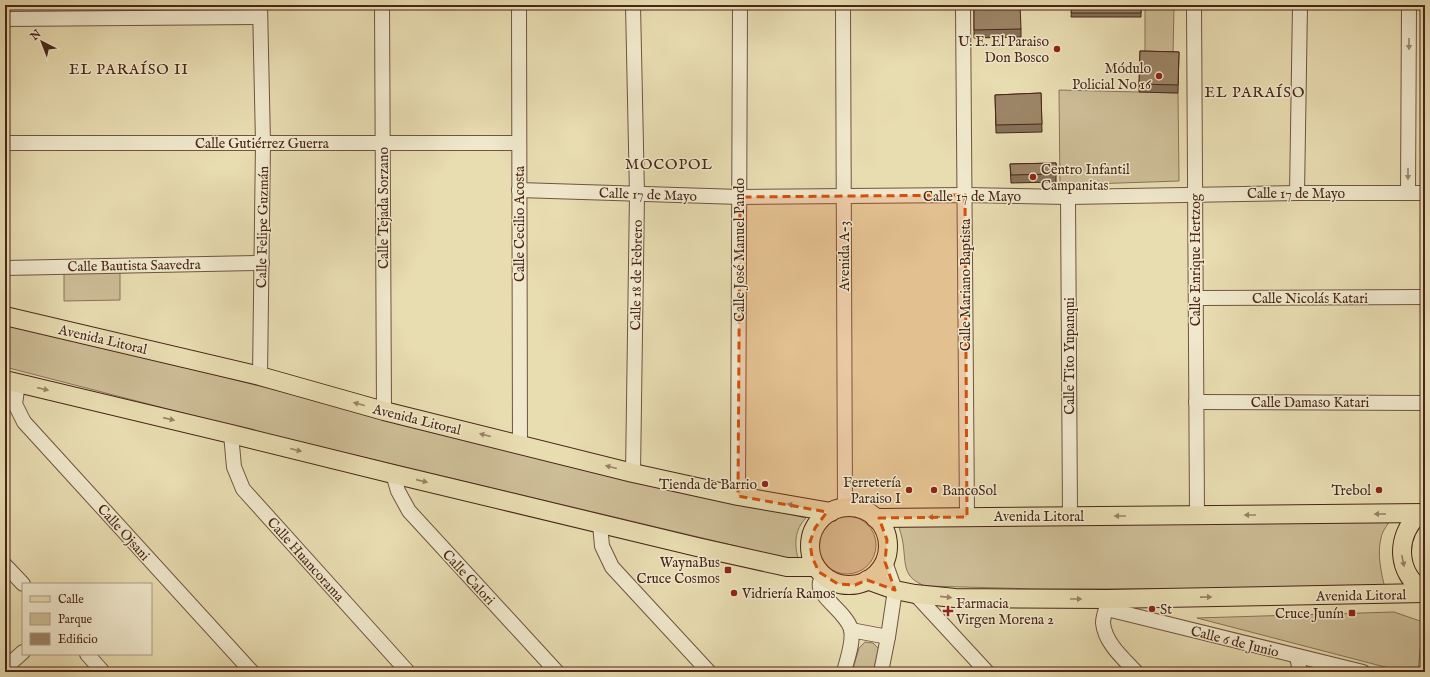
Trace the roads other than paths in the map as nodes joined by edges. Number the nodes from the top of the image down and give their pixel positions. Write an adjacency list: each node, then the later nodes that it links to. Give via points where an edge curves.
1 (382, 5): 14 (street, Calle Tejada Sorzano)
2 (519, 5): 15 (street, Calle Cecilio Acosta)
3 (633, 5): 19 (street, Calle 18 de Febrero)
4 (740, 5): 24 (street, Calle José Manuel Pando)
5 (843, 5): 23 (street, Avenida A-3)
6 (963, 5): 21 (street, Calle Mariano Baptista)
7 (1194, 5): 22 (street, Calle Enrique Hertzog)
8 (1300, 5): 17 (street)
9 (1409, 5): 18 (street, one-way to 18)
10 (260, 11): 11 (street); 13 (street, Calle Felipe Guzmán)
11 (5, 19)
12 (5, 143): 13 (street, Calle Gutiérrez Guerra)
13 (263, 143): 14 (street, Calle Gutiérrez Guerra); 26 (street, Calle Felipe Guzmán)
14 (383, 143): 15 (street, Calle Gutiérrez Guerra); 35 (street, Calle Tejada Sorzano)
15 (519, 143): 16 (street, Calle Cecilio Acosta)
16 (519, 190): 19 (street, Calle 17 de Mayo); 37 (street, Calle Cecilio Acosta)
17 (1297, 193): 18 (street, Calle 17 de Mayo); 22 (street, Calle 17 de Mayo)
18 (1408, 193): 20 (street, Calle 17 de Mayo)
19 (637, 194): 24 (street, Calle 17 de Mayo); 38 (street, Calle 18 de Febrero)
20 (1425, 194)
21 (965, 195): 23 (street, Calle 17 de Mayo); 25 (street, Calle 17 de Mayo); 45 (street, Calle Mariano Baptista)
22 (1195, 195): 25 (street, Calle 17 de Mayo); 29 (street, Calle Enrique Hertzog)
23 (844, 196): 24 (street, Calle 17 de Mayo); 41 (street, Avenida A-3)
24 (740, 197): 40 (street, Calle José Manuel Pando)
25 (1068, 197): 44 (street, Calle Tito Yupanqui)
26 (262, 263): 27 (street, Calle Bautista Saavedra); 31 (street, Calle Felipe Guzmán)
27 (5, 268)
28 (1425, 297): 29 (street, Calle Nicolás Katari)
29 (1196, 298): 33 (street, Calle Enrique Hertzog)
30 (5, 316): 31 (main road, Avenida Litoral)
31 (260, 376): 35 (main road, Avenida Litoral, one-way to 31)
32 (11, 382): 36 (main road, one-way to 36); 65 (street, Calle Ojsani, via 15,404 24,422)
33 (1196, 402): 34 (street, Calle Damaso Katari); 43 (street, Calle Enrique Hertzog)
34 (1425, 403)
35 (384, 411): 37 (main road, Avenida Litoral, one-way to 35)
36 (231, 434): 39 (main road, one-way to 39); 63 (street, Calle Huancorama, via 234,467 243,489)
37 (520, 444): 38 (main road, Avenida Litoral, one-way to 37)
38 (633, 473): 40 (main road, Avenida Litoral)
39 (393, 474): 47 (main road, one-way to 47); 66 (street, Calle Calori, via 398,491 409,511)
40 (738, 496): 41 (main road, Avenida Litoral, one-way to 40)
41 (838, 510): 46 (main road, via 853,508 869,513); 50 (main road, via 819,522 811,538 812,557)
42 (1422, 513): 43 (main road, Avenida Litoral, one-way to 43); 54 (main road, one-way to 54, via 1407,529 1402,542 1402,555 1408,574 1415,585)
43 (1197, 515): 44 (main road, Avenida Litoral, one-way to 44)
44 (1070, 516): 45 (main road, Avenida Litoral)
45 (967, 517): 46 (main road, Avenida Litoral, one-way to 46)
46 (875, 518): 48 (main road, via 886,536 888,549)
47 (600, 524): 50 (main road, via 787,568); 67 (street, via 602,546 612,567)
48 (885, 562): 51 (main road); 53 (street)
49 (5, 565): 52 (street)
50 (820, 572): 51 (main road, via 834,583 855,585); 57 (street, via 819,586)
51 (868, 580): 53 (main road, Avenida Litoral)
52 (22, 583)
53 (895, 590): 55 (main road, Avenida Litoral); 58 (street)
54 (1425, 593): 56 (main road, Avenida Litoral, one-way to 54)
55 (914, 594): 56 (main road, Avenida Litoral, one-way to 56); 70 (street)
56 (1107, 604): 61 (street, Calle 6 de Junio); 71 (street, via 1103,622 1106,636 1115,650)
57 (851, 630): 58 (street); 68 (street, via 851,643)
58 (888, 637): 69 (street)
59 (22, 653): 62 (street)
60 (87, 655): 64 (street)
61 (1297, 656): 72 (street); 73 (street, Calle 6 de Junio)
62 (5, 668)
63 (400, 669)
64 (103, 672)
65 (252, 672)
66 (557, 672)
67 (710, 672)
68 (844, 672)
69 (881, 672)
70 (987, 672)
71 (1136, 672)
72 (1300, 672)
73 (1363, 672)

